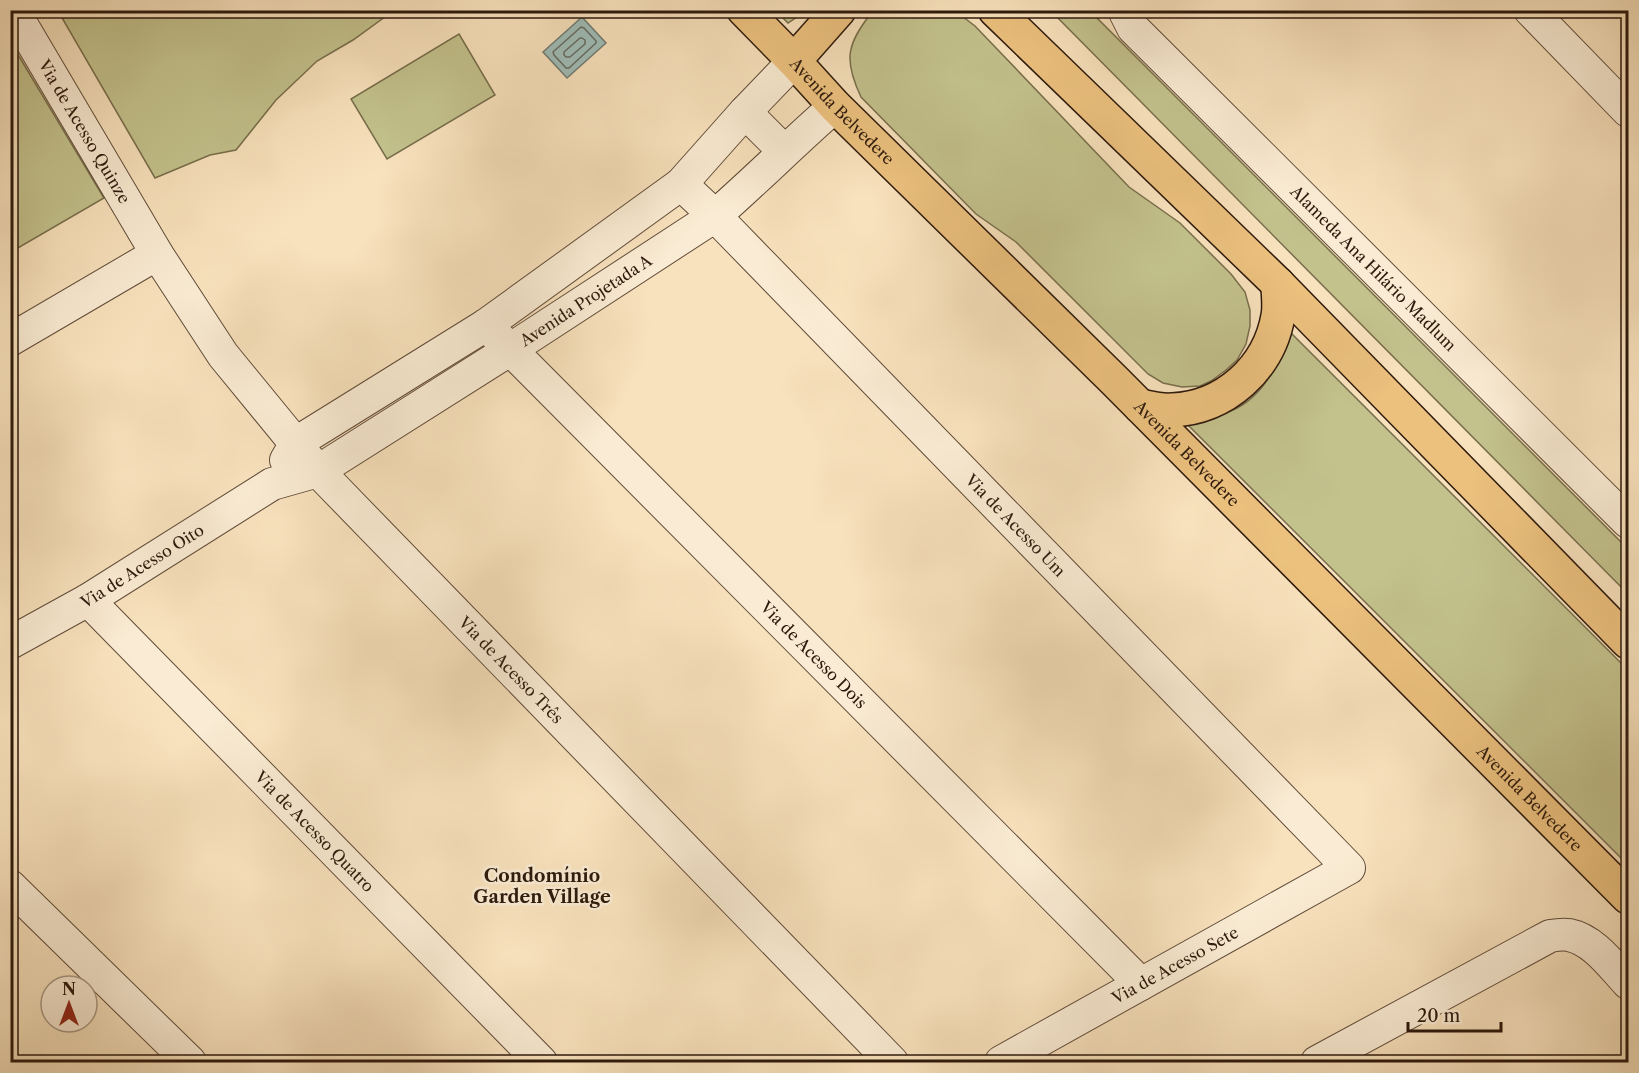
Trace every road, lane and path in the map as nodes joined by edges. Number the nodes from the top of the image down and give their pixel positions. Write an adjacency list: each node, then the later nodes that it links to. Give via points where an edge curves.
1 (12, 10): 14 (street, Via de Acesso Quinze)
2 (744, 10): 7 (main road, Avenida Belvedere)
3 (839, 10): 7 (main road)
4 (995, 10): 15 (main road)
5 (1124, 10): 23 (street, Alameda Ana Hilário Madlum, via 1133,28)
6 (1530, 10): 9 (street)
7 (794, 61): 8 (main road, Avenida Belvedere); 10 (street, Avenida Projetada A)
8 (835, 106): 11 (street, Avenida Projetada A); 19 (main road, Avenida Belvedere)
9 (1629, 111)
10 (745, 112): 11 (street); 12 (street, Avenida Projetada A)
11 (784, 151): 13 (street, Avenida Projetada A)
12 (681, 184): 13 (street, Via de Acesso Um); 16 (street, Avenida Projetada A)
13 (715, 216): 18 (street, Avenida Projetada A); 27 (street, Via de Acesso Um)
14 (157, 254): 17 (street); 20 (street, Via de Acesso Três, via 223,355)
15 (1278, 284): 19 (main road, via 1278,315 1270,345 1253,371 1230,392 1202,405 1171,410); 25 (main road)
16 (486, 325): 18 (street, Via de Acesso Dois); 20 (street, Avenida Projetada A)
17 (10, 340)
18 (511, 349): 21 (street, Avenida Projetada A); 31 (street, Via de Acesso Dois)
19 (1140, 406): 29 (main road, Avenida Belvedere)
20 (296, 443): 21 (street, Via de Acesso Três); 22 (street, Via de Acesso Oito)
21 (318, 471): 22 (street, Via de Acesso Oito); 34 (street, Via de Acesso Três)
22 (272, 484): 24 (street, Via de Acesso Oito)
23 (1629, 522)
24 (88, 600): 26 (street, Via de Acesso Oito); 33 (street, Via de Acesso Quatro)
25 (1629, 642)
26 (10, 644)
27 (1348, 868): 31 (street, Via de Acesso Sete)
28 (10, 886): 32 (street)
29 (1629, 897)
30 (1629, 983): 36 (street, via 1584,940 1568,935 1550,936)
31 (1141, 984): 35 (street, Via de Acesso Sete)
32 (190, 1062)
33 (541, 1062)
34 (892, 1062)
35 (1001, 1062)
36 (1317, 1062)

